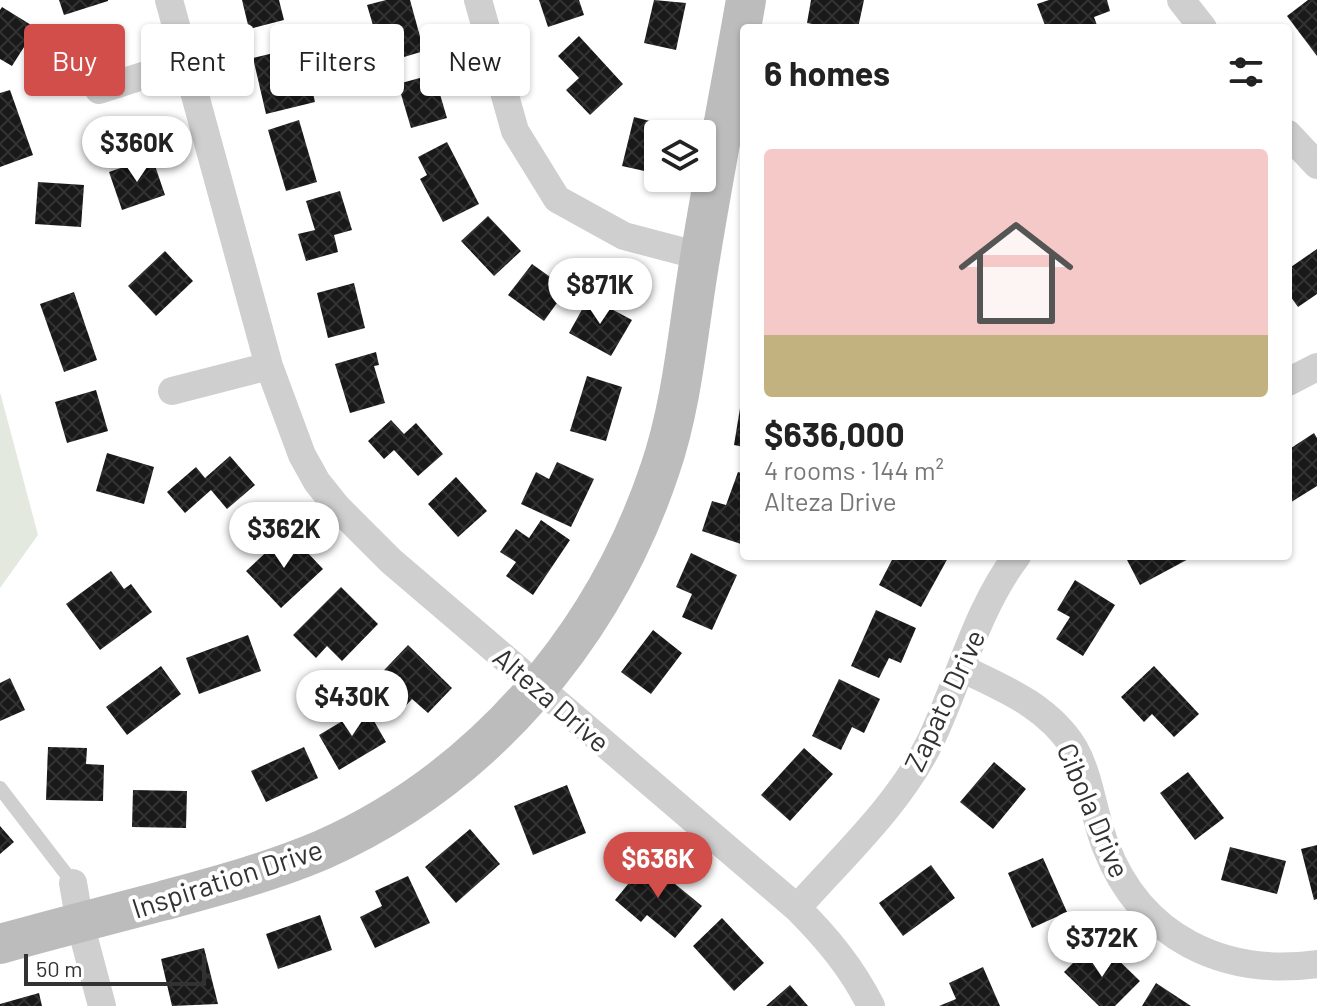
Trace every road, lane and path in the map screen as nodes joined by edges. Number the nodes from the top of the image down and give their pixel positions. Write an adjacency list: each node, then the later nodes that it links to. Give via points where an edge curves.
1 (169, 0): 5 (street, Alteza Drive)
2 (478, 0): 12 (street, via 515,131 557,199 624,236)
3 (746, 0): 6 (street, Inspiration Drive)
4 (1181, 0): 7 (street)
5 (176, 24)
6 (742, 24)
7 (1200, 24)
8 (740, 33): 12 (street, Inspiration Drive)
9 (195, 96): 13 (street, Alteza Drive)
10 (1292, 138): 11 (street)
11 (1317, 165)
12 (700, 256): 19 (street, Inspiration Drive, via 676,408 657,479 598,605)
13 (269, 366): 16 (street); 19 (street, Alteza Drive, via 302,455 337,507 391,561)
14 (1317, 367): 15 (street)
15 (1292, 380)
16 (172, 391)
17 (1015, 560): 18 (street, Zapato Drive, via 987,606)
18 (961, 668): 22 (street, Zapato Drive, via 930,741 903,785); 25 (street, Cibola Drive, via 1040,709 1057,726 1085,773 1094,816 1118,876 1160,924 1209,955 1234,963 1290,968)
19 (538, 687): 22 (street, Alteza Drive); 23 (street, Inspiration Drive, via 475,754 363,830 283,866)
20 (0, 788): 21 (lane)
21 (73, 883): 23 (street)
22 (797, 908): 27 (street, Alteza Drive, via 844,960)
23 (80, 923): 24 (street, Inspiration Drive); 26 (street)
24 (0, 944)
25 (1317, 964)
26 (102, 1006)
27 (871, 1006)

